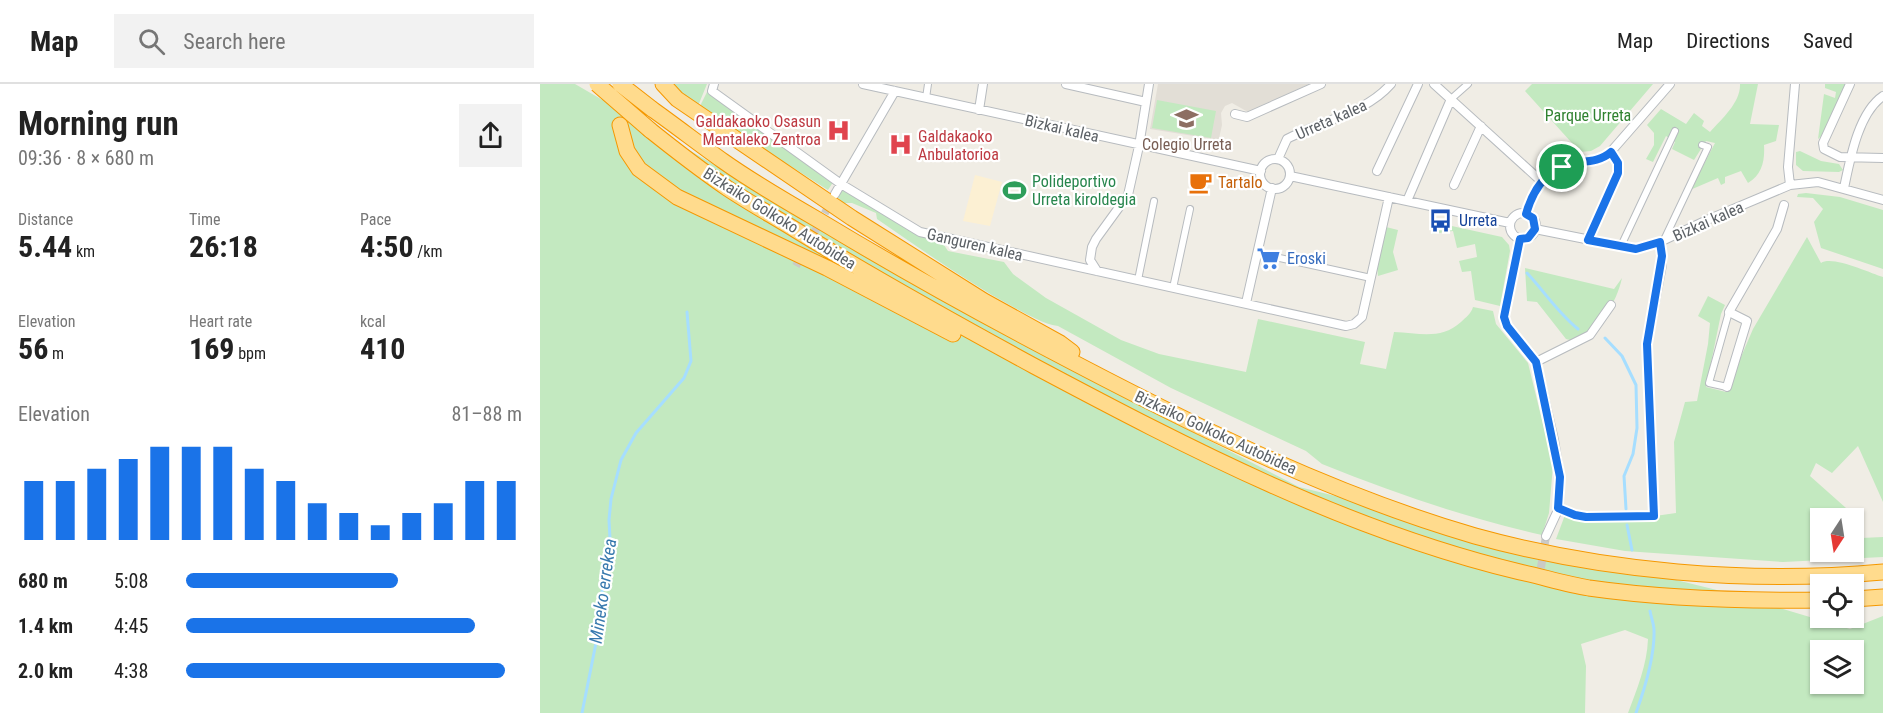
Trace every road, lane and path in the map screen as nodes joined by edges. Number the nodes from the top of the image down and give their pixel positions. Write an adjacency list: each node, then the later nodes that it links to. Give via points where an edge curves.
1 (597, 84): 68 (highway, Bizkaiko Golkoko Autobidea, bridge, via 650,130 728,188 954,323)
2 (620, 84): 66 (highway, Bizkaiko Golkoko Autobidea, bridge, via 724,162 852,240 970,308)
3 (663, 84): 66 (highway, via 677,99 852,219 1059,343)
4 (714, 84): 38 (street, Ganguren kalea, via 712,91)
5 (863, 84): 18 (street, Bizkai kalea)
6 (928, 84): 20 (street)
7 (983, 84): 23 (street)
8 (1066, 84): 22 (street)
9 (1149, 84): 22 (street)
10 (1321, 84): 24 (street, via 1246,117)
11 (1391, 84): 33 (street, Urreta kalea, via 1366,104 1287,139)
12 (1418, 84): 35 (street)
13 (1434, 84): 21 (street)
14 (1468, 84): 21 (street)
15 (1670, 84): 30 (street)
16 (1795, 84): 40 (street)
17 (1850, 84): 31 (street, via 1823,143 1824,149 1840,157)
18 (895, 91): 20 (street, Bizkai kalea); 38 (street)
19 (1883, 96): 31 (street, via 1872,105)
20 (926, 98): 23 (street, Bizkai kalea)
21 (1451, 99): 26 (street); 47 (street)
22 (1146, 102): 29 (street)
23 (979, 110): 29 (street, Bizkai kalea)
24 (1235, 114)
25 (620, 125): 68 (highway, via 627,151 639,169 676,197 827,268 1009,363)
26 (1481, 126): 37 (street); 39 (street)
27 (1675, 131): 56 (street)
28 (1702, 145): 55 (street, via 1708,147)
29 (1139, 146): 34 (street, Bizkai kalea); 58 (street, via 1128,195 1092,247 1090,261)
30 (1611, 152): 37 (street, via 1600,159 1562,167); 54 (street, via 1618,163 1618,173)
31 (1851, 156): 32 (street); 41 (street)
32 (1883, 158)
33 (1278, 159): 34 (street, via 1269,160); 36 (street, via 1288,167)
34 (1260, 171): 42 (street, via 1264,184)
35 (1377, 171)
36 (1290, 176): 42 (street, via 1285,185); 44 (street)
37 (1541, 181): 50 (street)
38 (841, 184): 43 (street); 58 (street, Ganguren kalea, via 920,232)
39 (1454, 185)
40 (1790, 185): 41 (street, Bizkai kalea); 55 (street, Bizkai kalea)
41 (1845, 185): 45 (street, Bizkai kalea)
42 (1272, 188): 57 (street)
43 (835, 194)
44 (1389, 197): 47 (street); 59 (street, Ganguren kalea)
45 (1883, 199)
46 (1154, 201): 60 (street)
47 (1407, 201): 51 (street)
48 (1784, 205): 64 (street, via 1777,229)
49 (1190, 209): 61 (street)
50 (1526, 214): 51 (street, via 1518,214); 52 (street, via 1533,218)
51 (1510, 223): 53 (street, via 1511,231)
52 (1535, 229): 53 (street, via 1528,238); 54 (street, Bizkai kalea)
53 (1520, 239): 65 (street, via 1504,317)
54 (1588, 240): 56 (street, Bizkai kalea)
55 (1662, 242): 56 (street, Bizkai kalea, via 1636,249); 69 (street, via 1662,265 1647,344 1654,516 1586,517)
56 (1621, 246)
57 (1257, 253): 59 (street); 62 (street)
58 (1097, 271): 60 (street, Ganguren kalea)
59 (1371, 278): 62 (street, Ganguren kalea, via 1362,317 1346,326)
60 (1138, 280): 61 (street, Ganguren kalea)
61 (1173, 288): 62 (street, Ganguren kalea)
62 (1246, 303)
63 (1611, 305): 65 (street, via 1590,335)
64 (1729, 312): 67 (street, via 1747,321); 67 (street, via 1709,383)
65 (1536, 362): 69 (street, via 1560,477)
66 (1121, 387): 71 (highway, Bizkaiko Golkoko Autobidea, via 1338,488 1478,536 1655,571 1750,576)
67 (1727, 387)
68 (1100, 401): 74 (highway, Bizkaiko Golkoko Autobidea, via 1318,506 1472,561 1586,587 1655,596)
69 (1558, 508): 70 (street)
70 (1546, 536)
71 (1883, 572)
72 (1883, 597): 73 (highway)
73 (1864, 598)
74 (1810, 600)

